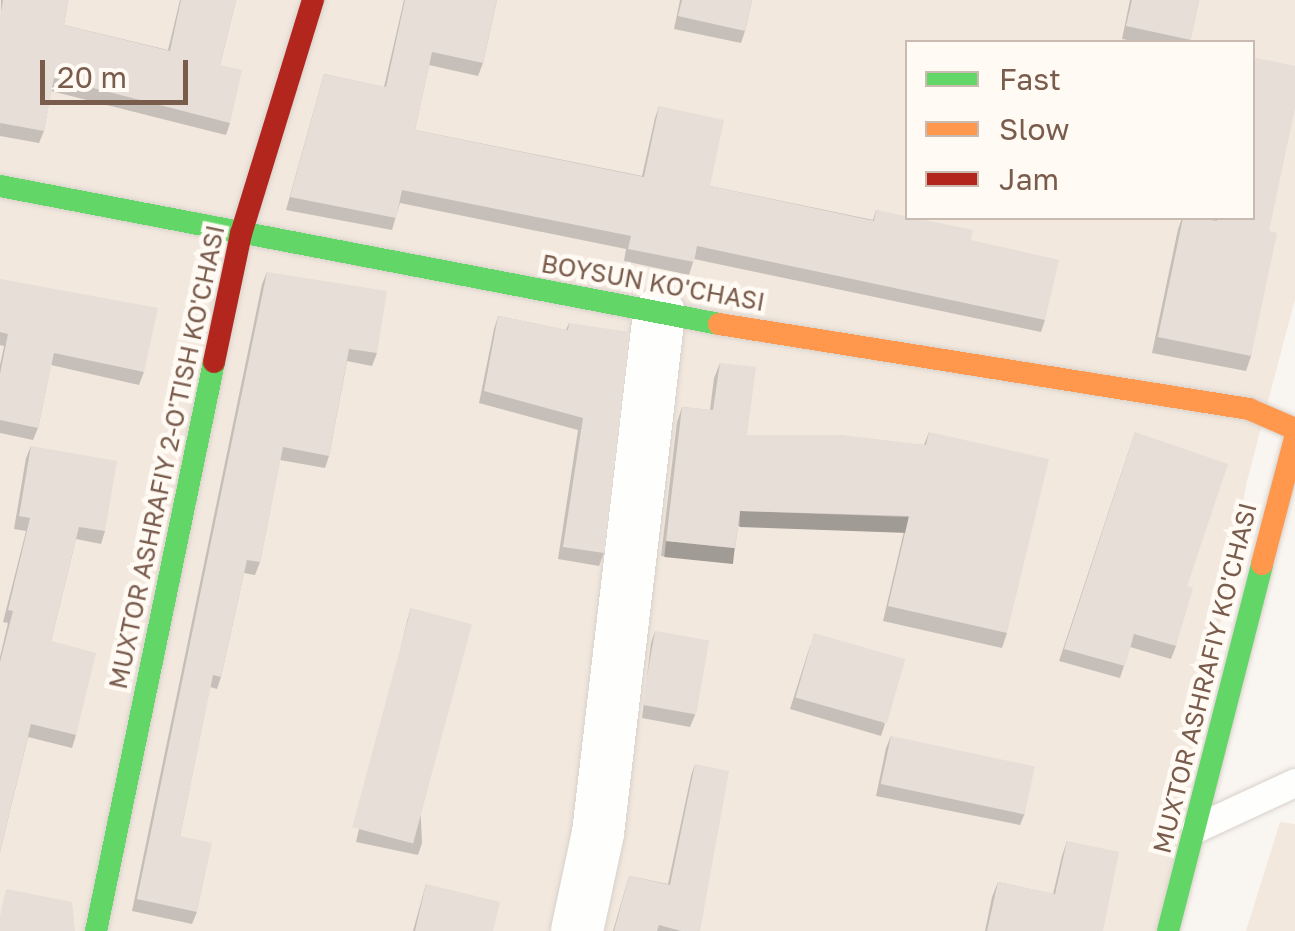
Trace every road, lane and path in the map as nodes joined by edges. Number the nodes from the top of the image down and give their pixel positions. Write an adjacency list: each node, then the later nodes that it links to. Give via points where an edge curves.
1 (314, 0): 3 (street, MUXTOR ASHRAFIY 2-O'TISH KO'CHASI)
2 (0, 186): 3 (street, BOYSUN KO'CHASI)
3 (241, 234): 4 (street, BOYSUN KO'CHASI); 9 (street, MUXTOR ASHRAFIY 2-O'TISH KO'CHASI)
4 (660, 314): 5 (street, BOYSUN KO'CHASI, via 1249,409); 10 (street, via 598,833)
5 (1295, 429)
6 (1295, 438): 8 (street, MUXTOR ASHRAFIY KO'CHASI)
7 (1295, 783): 8 (lane)
8 (1195, 830): 11 (street, MUXTOR ASHRAFIY KO'CHASI)
9 (96, 931)
10 (577, 931)
11 (1168, 931)

